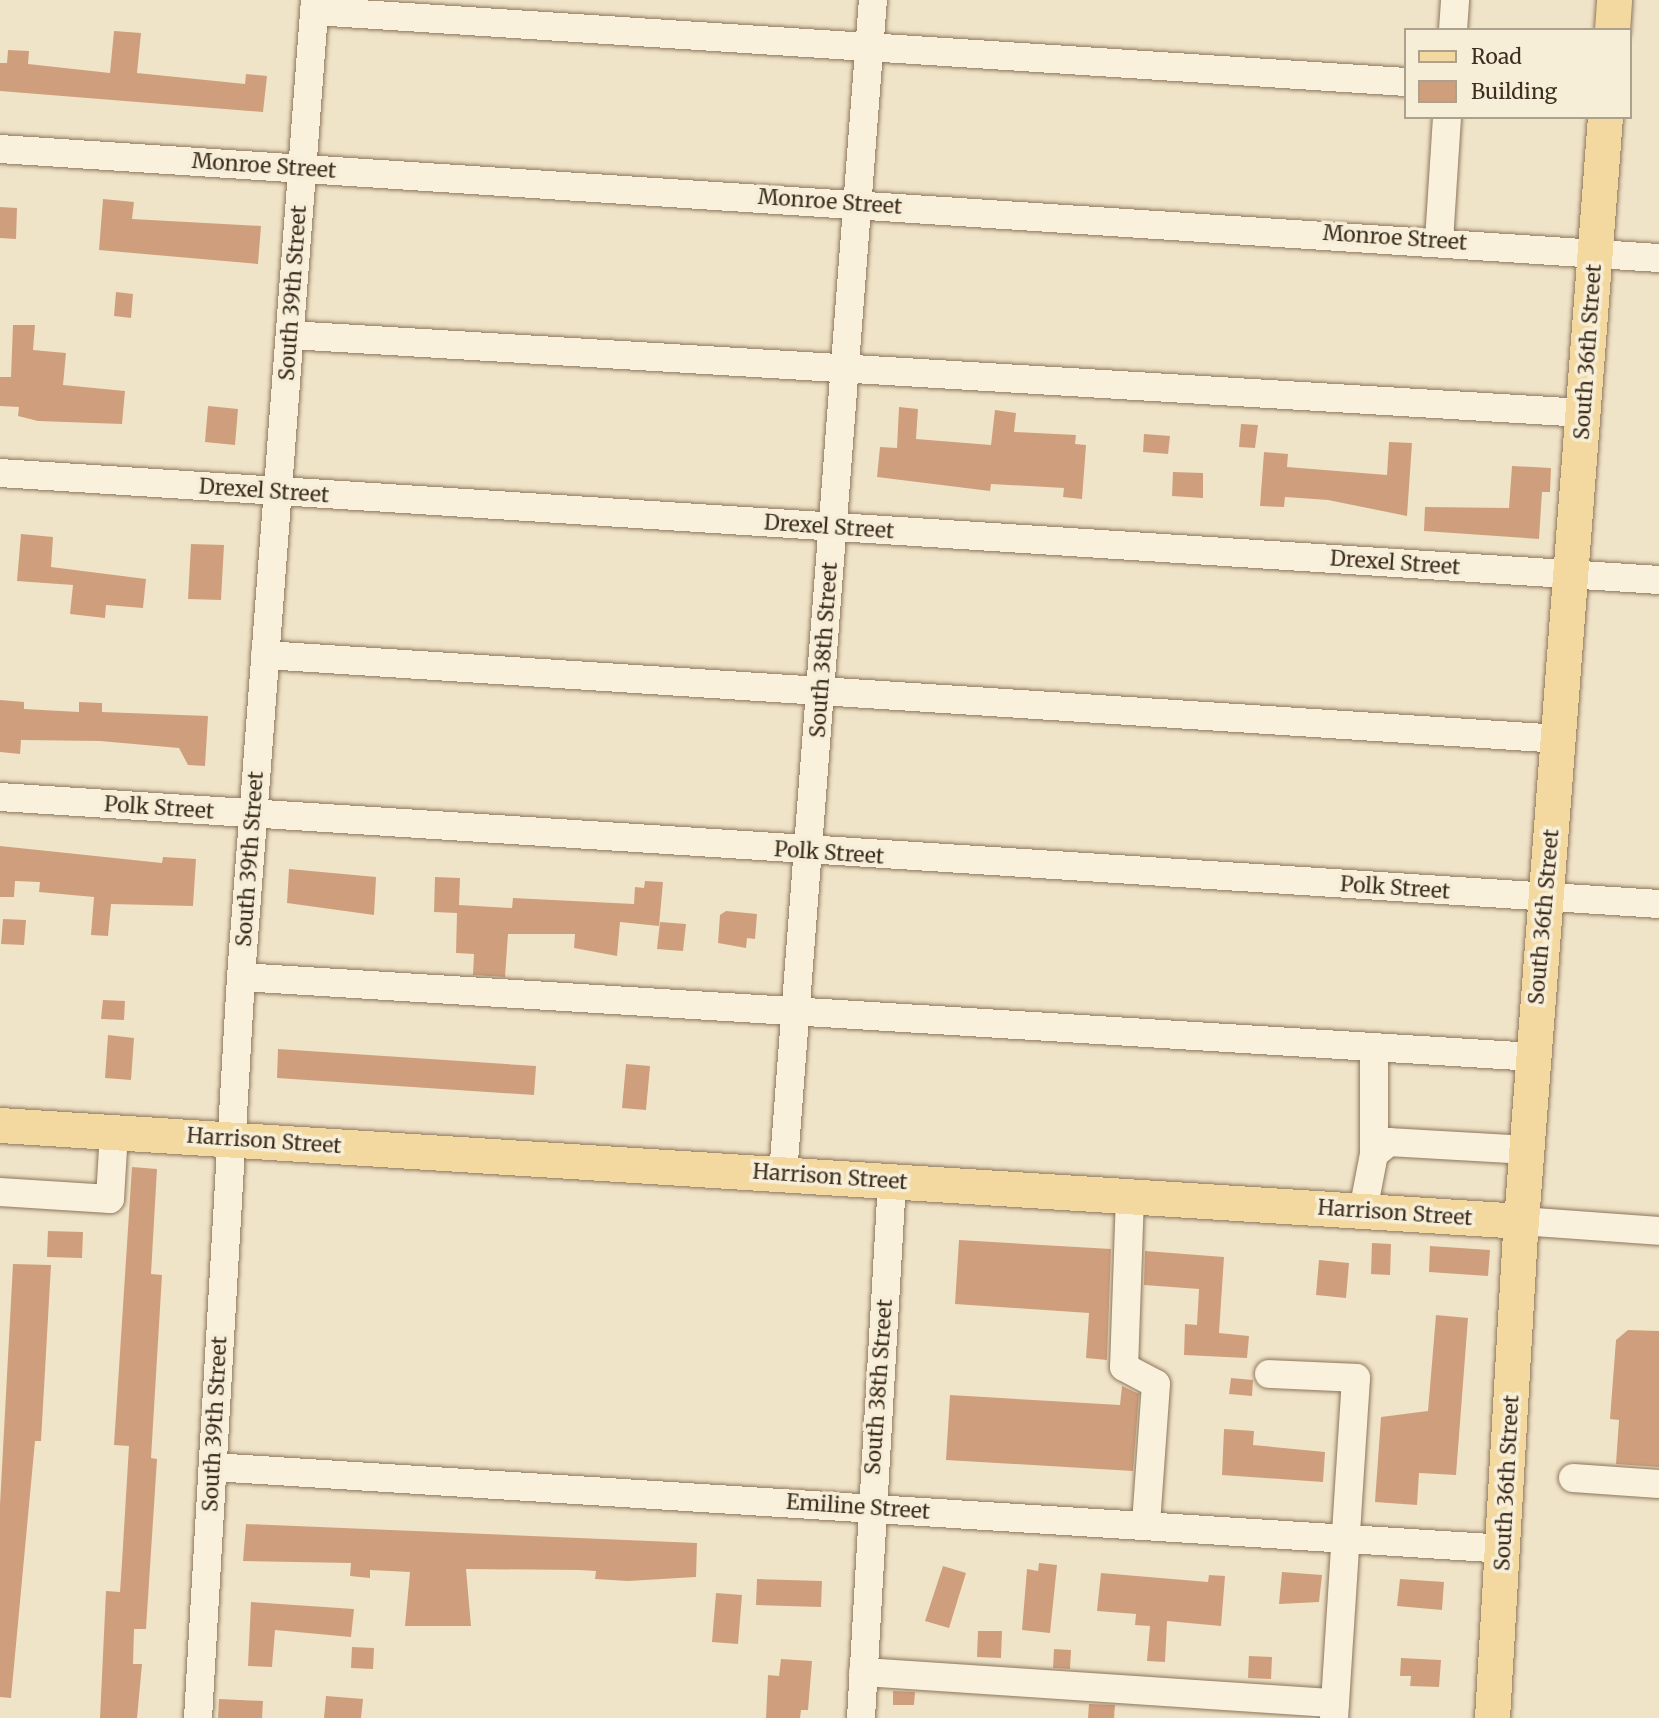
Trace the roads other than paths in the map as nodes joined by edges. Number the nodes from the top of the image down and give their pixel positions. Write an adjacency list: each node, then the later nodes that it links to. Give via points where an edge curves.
1 (873, 0): 7 (street, South 38th Street)
2 (1455, 0): 5 (street)
3 (1614, 0): 6 (main road)
4 (315, 5): 7 (street); 12 (street, South 39th Street)
5 (1453, 28)
6 (1612, 28)
7 (869, 48): 8 (street); 13 (street, South 38th Street)
8 (1404, 82)
9 (1447, 119): 14 (street)
10 (1605, 119): 15 (main road, South 36th Street)
11 (0, 149): 12 (street, Monroe Street)
12 (302, 169): 13 (street, Monroe Street); 17 (street, South 39th Street)
13 (857, 204): 14 (street, Monroe Street); 18 (street, South 38th Street)
14 (1439, 241): 15 (street, Monroe Street)
15 (1595, 253): 16 (street, Monroe Street); 19 (main road, South 36th Street)
16 (1659, 258)
17 (290, 335): 18 (street); 21 (street, South 39th Street)
18 (845, 368): 19 (street); 22 (street, South 38th Street)
19 (1583, 413): 23 (main road, South 36th Street)
20 (0, 473): 21 (street, Drexel Street)
21 (278, 492): 22 (street, Drexel Street); 25 (street, South 39th Street)
22 (833, 527): 23 (street, Drexel Street); 26 (street, South 38th Street)
23 (1572, 574): 24 (street, Drexel Street); 27 (main road, South 36th Street)
24 (1659, 580)
25 (265, 655): 26 (street); 29 (street, South 39th Street)
26 (820, 692): 27 (street); 30 (street, South 38th Street)
27 (1559, 739): 31 (main road, South 36th Street)
28 (0, 797): 29 (street, Polk Street)
29 (253, 814): 30 (street, Polk Street); 33 (street, South 39th Street)
30 (808, 852): 31 (street, Polk Street); 34 (street, South 38th Street)
31 (1546, 897): 32 (street, Polk Street); 36 (main road, South 36th Street)
32 (1659, 904)
33 (241, 977): 34 (street); 39 (street, South 39th Street)
34 (796, 1011): 35 (street); 42 (street, South 38th Street)
35 (1374, 1050): 36 (street); 41 (street)
36 (1534, 1057): 40 (main road, South 36th Street)
37 (0, 1125): 38 (main road, Harrison Street)
38 (114, 1132): 39 (main road, Harrison Street); 44 (street, via 110,1199)
39 (231, 1139): 42 (main road, Harrison Street); 50 (street, South 39th Street)
40 (1527, 1150): 41 (street, via 1389,1142); 47 (main road, South 36th Street)
41 (1374, 1154): 46 (street)
42 (782, 1174): 43 (main road, Harrison Street)
43 (892, 1182): 45 (main road, Harrison Street); 53 (street, South 38th Street)
44 (0, 1192)
45 (1130, 1196): 46 (main road, Harrison Street); 54 (street, via 1124,1367 1156,1384)
46 (1363, 1211): 47 (main road, Harrison Street)
47 (1521, 1221): 48 (street, Harrison Street); 56 (main road, South 36th Street)
48 (1659, 1231)
49 (1269, 1374): 55 (street, via 1356,1378)
50 (213, 1467): 53 (street, Emiline Street); 59 (street, South 39th Street)
51 (1573, 1478): 52 (street)
52 (1659, 1484)
53 (872, 1508): 54 (street, Emiline Street); 57 (street, South 38th Street)
54 (1146, 1525): 55 (street, Emiline Street)
55 (1346, 1539): 56 (street, Emiline Street); 58 (street)
56 (1504, 1549): 61 (main road, South 36th Street)
57 (863, 1672): 58 (street); 60 (street, South 38th Street)
58 (1335, 1710)
59 (198, 1718)
60 (861, 1718)
61 (1492, 1718)

